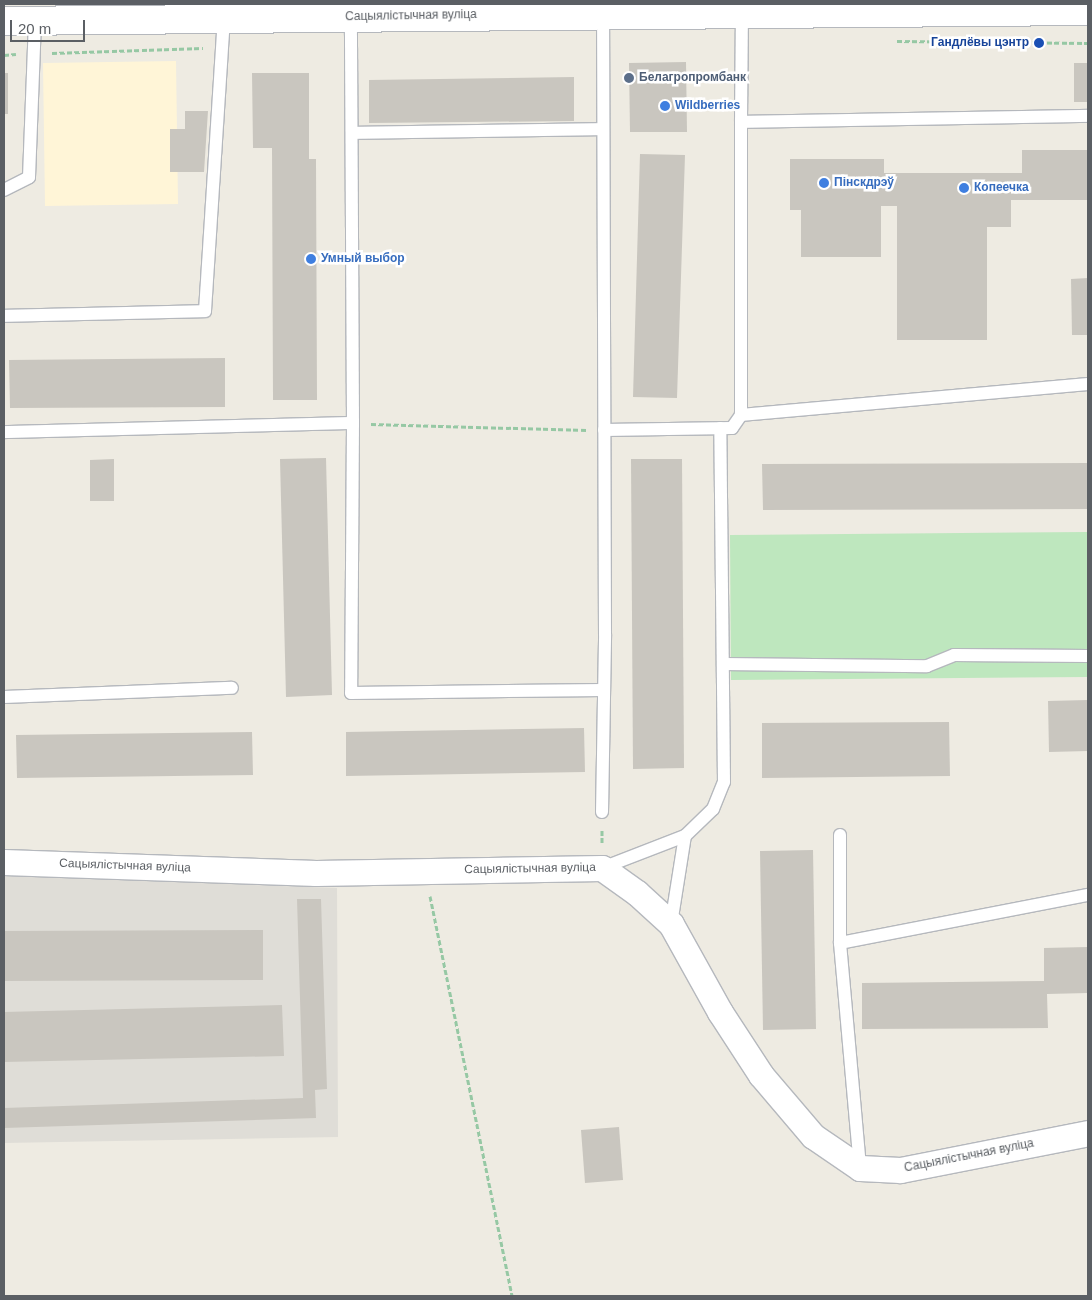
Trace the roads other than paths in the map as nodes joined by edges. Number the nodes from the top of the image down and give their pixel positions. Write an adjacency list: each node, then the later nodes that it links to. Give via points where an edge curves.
1 (712, 8): 2 (main road, Сацыялістычная вуліца); 4 (main road, Сацыялістычная вуліца)
2 (617, 10): 5 (main road, Сацыялістычная вуліца); 11 (lane)
3 (1088, 11): 4 (main road, Сацыялістычная вуліца)
4 (742, 12): 10 (lane)
5 (351, 17): 6 (main road, Сацыялістычная вуліца); 12 (lane)
6 (224, 18): 7 (main road, Сацыялістычная вуліца); 14 (lane, via 205,311)
7 (35, 20): 8 (main road, Сацыялістычная вуліца); 13 (lane, via 29,178)
8 (4, 21)
9 (1088, 116): 10 (lane)
10 (741, 122): 16 (lane)
11 (603, 129): 12 (lane); 19 (lane)
12 (352, 133): 17 (lane)
13 (4, 190)
14 (4, 316)
15 (1088, 384): 16 (lane)
16 (741, 416): 18 (lane, via 732,428)
17 (353, 423): 20 (lane); 24 (lane, via 352,693)
18 (720, 428): 19 (lane); 22 (lane)
19 (604, 430): 24 (lane)
20 (4, 432)
21 (1088, 656): 22 (lane, via 954,655 927,666)
22 (722, 664): 28 (lane, via 724,782 714,809)
23 (232, 688): 25 (lane)
24 (604, 690): 26 (lane)
25 (4, 697)
26 (602, 812)
27 (840, 835): 33 (lane)
28 (685, 836): 30 (lane); 32 (lane)
29 (4, 862): 30 (street, Сацыялістычная вуліца, via 316,873)
30 (602, 868): 32 (street, Сацыялістычная вуліца, via 637,893)
31 (1088, 895): 33 (lane)
32 (671, 924): 35 (street, Сацыялістычная вуліца, via 720,1012 761,1075 813,1136)
33 (840, 943): 35 (lane)
34 (1088, 1133): 35 (street, Сацыялістычная вуліца, via 900,1170)
35 (860, 1168)

